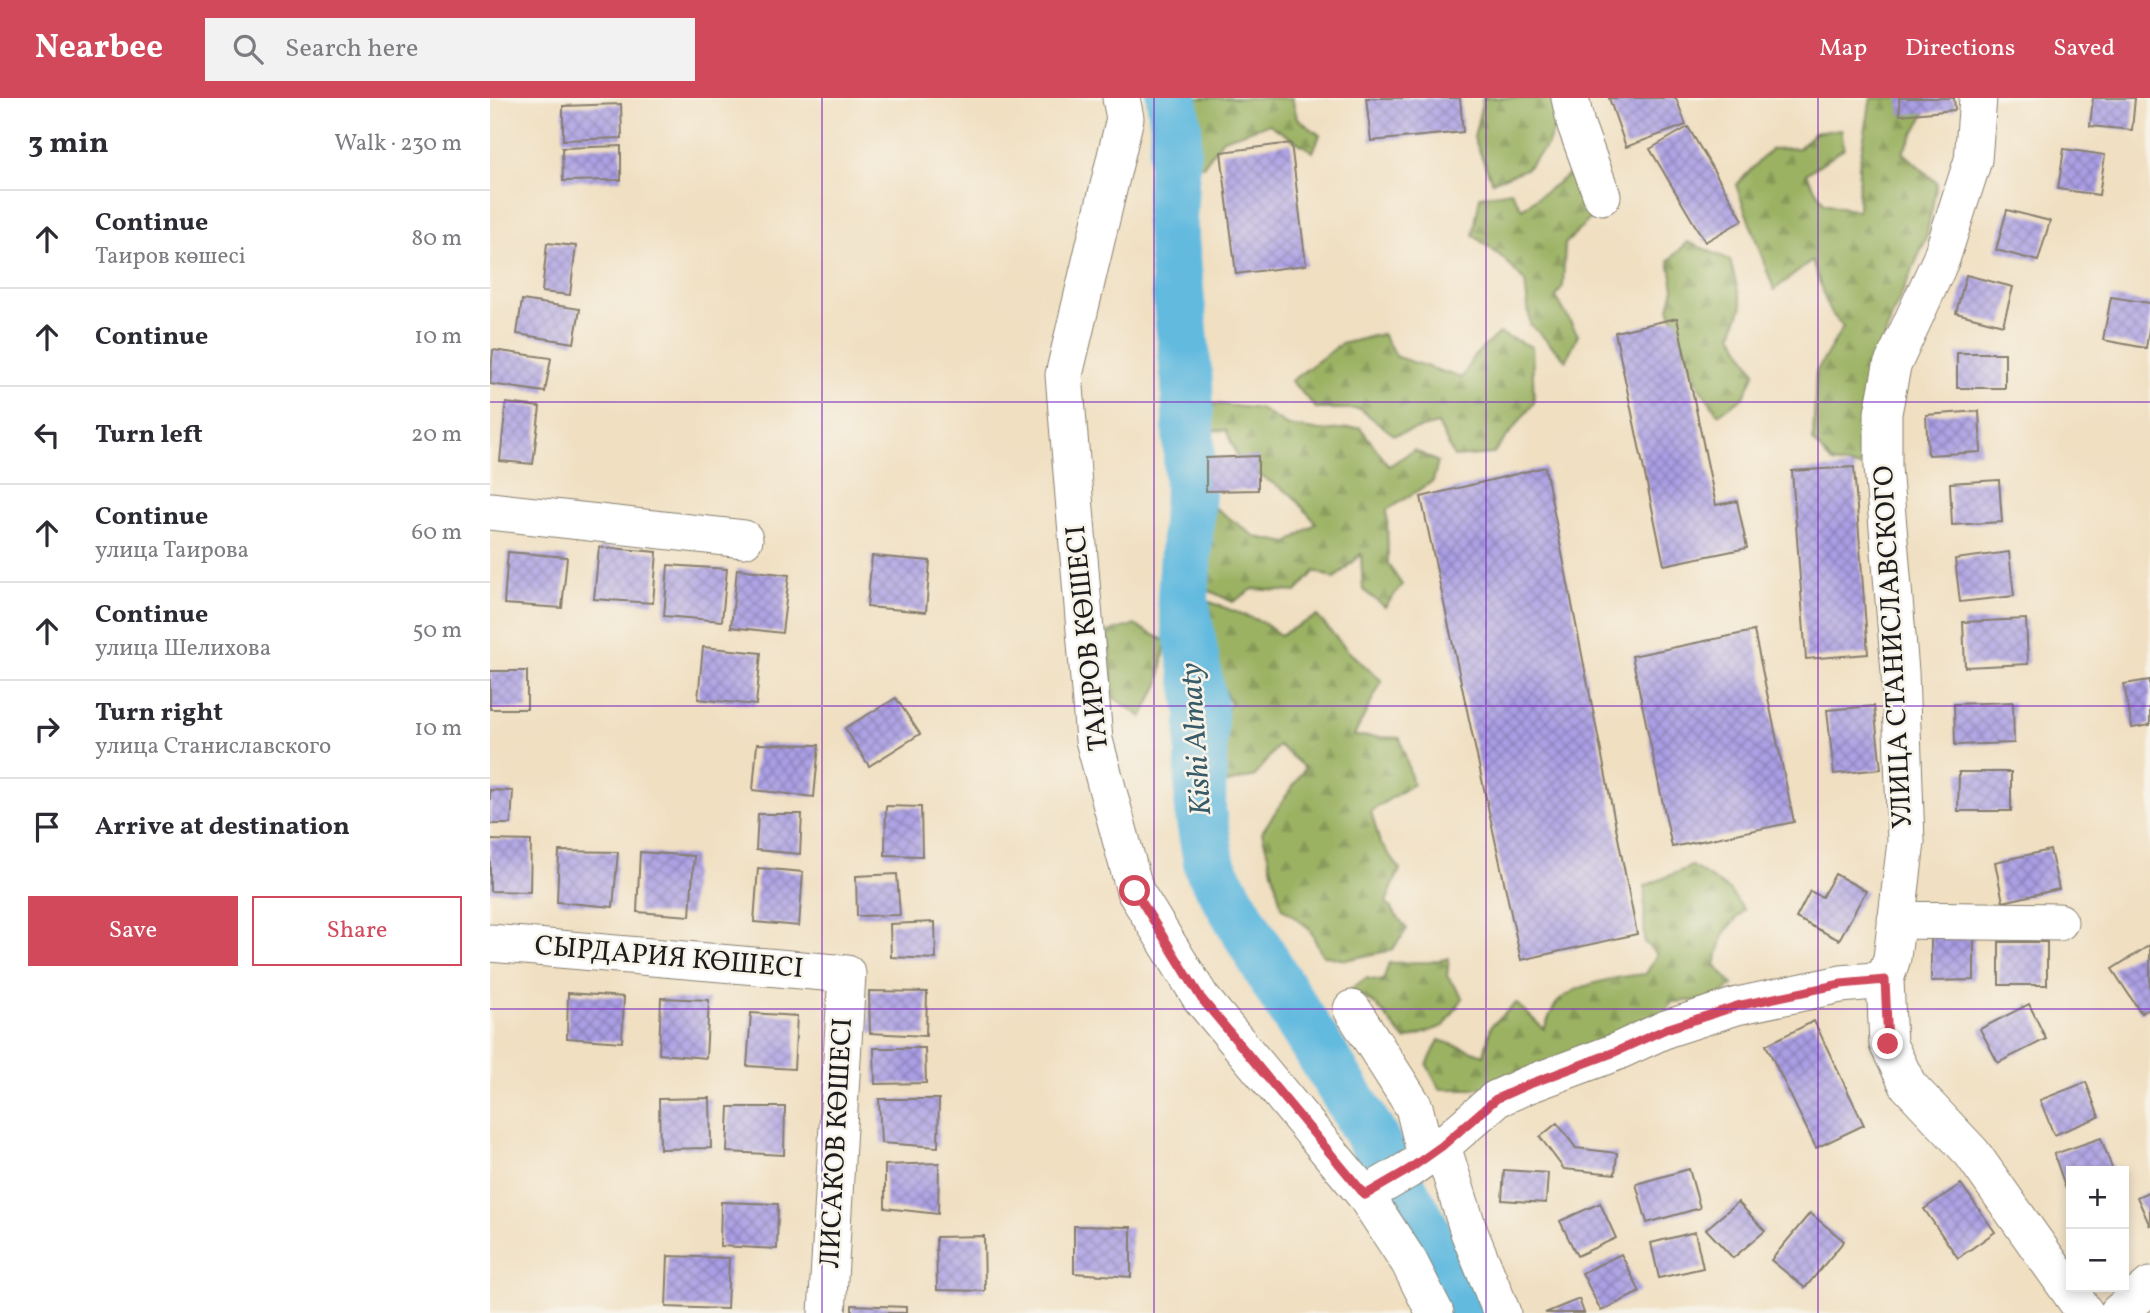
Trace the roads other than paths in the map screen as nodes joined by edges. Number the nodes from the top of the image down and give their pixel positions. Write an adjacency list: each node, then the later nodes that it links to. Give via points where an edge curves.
1 (1121, 98): 13 (street, ТАИРОВ КӨШЕСІ, via 1125,118 1063,375 1094,740 1135,891 1201,998 1333,1157)
2 (1570, 98): 4 (street)
3 (1978, 98): 7 (street, УЛИЦА СТАНИСЛАВСКОГО, via 1973,160 1941,259 1892,366 1883,412 1882,467 1900,673 1906,842)
4 (1602, 196)
5 (490, 511): 6 (street)
6 (744, 539)
7 (1896, 920): 8 (street); 11 (street, УЛИЦА СТАНИСЛАВСКОГО)
8 (2059, 922)
9 (490, 943): 10 (street, СЫРДАРИЯ КӨШЕСІ)
10 (847, 974): 15 (street, ЛИСАКОВ КӨШЕСІ)
11 (1885, 980): 13 (street, via 1841,984 1737,1006 1666,1029 1496,1099); 18 (street, УЛИЦА СТАНИСЛАВСКОГО, via 1888,1044 1908,1085 1972,1153)
12 (1352, 1009): 13 (street, via 1414,1107)
13 (1404, 1170): 16 (street, via 1409,1262); 17 (street, via 1469,1233)
14 (2150, 1286): 19 (street)
15 (827, 1313)
16 (1435, 1313)
17 (1502, 1313)
18 (2085, 1313)
19 (2118, 1313)

